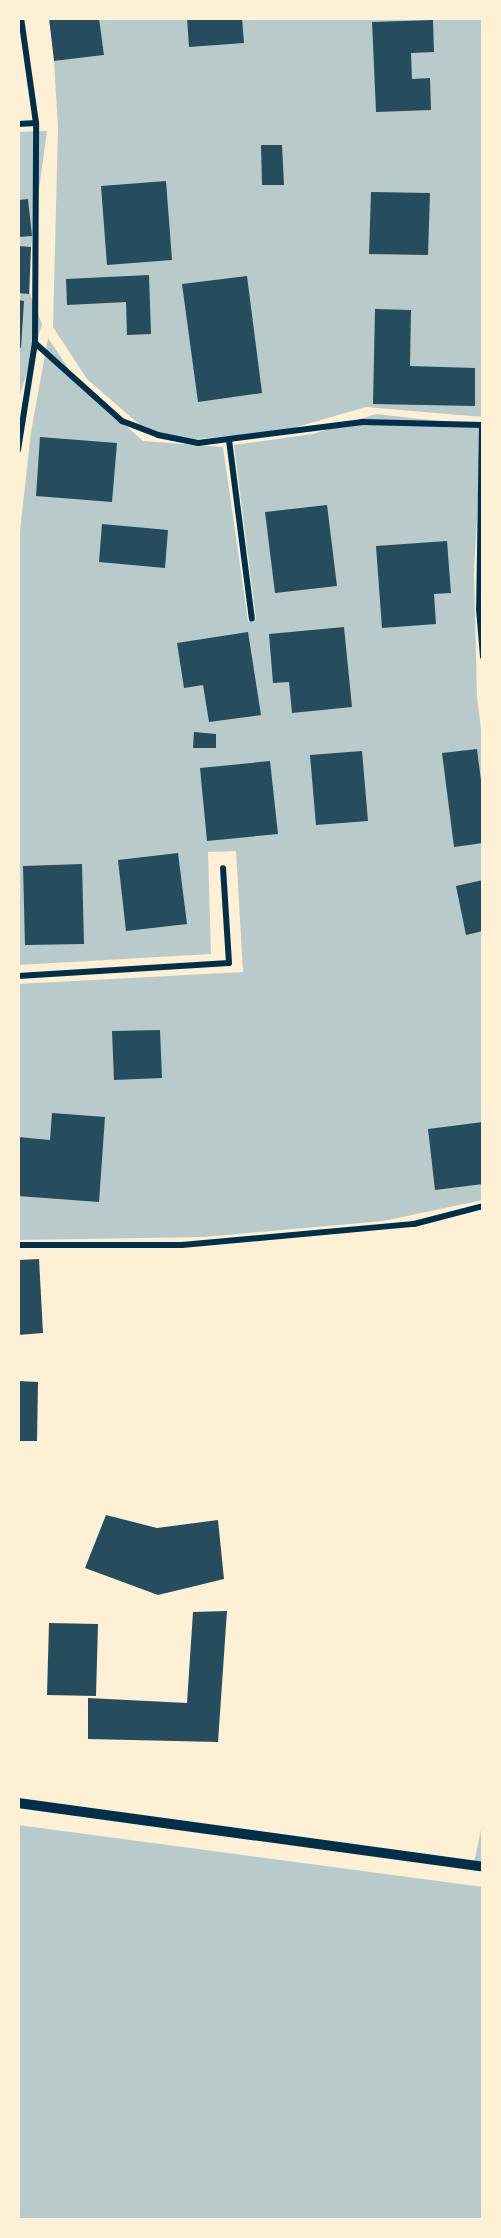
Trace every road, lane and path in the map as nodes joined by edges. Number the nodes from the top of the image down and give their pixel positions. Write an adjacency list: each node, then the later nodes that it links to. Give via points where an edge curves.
1 (21, 18): 2 (street)
2 (36, 123): 3 (street); 4 (street)
3 (18, 124)
4 (35, 343): 6 (street, via 122,421 158,435 198,443); 7 (street)
5 (483, 425): 6 (street, via 363,422); 9 (street, via 479,609)
6 (229, 440): 8 (street)
7 (18, 450)
8 (252, 619)
9 (483, 657)
10 (223, 868): 11 (street, via 229,963)
11 (18, 976)
12 (483, 1206): 13 (street, via 414,1224 194,1244)
13 (18, 1245)
14 (18, 1803): 15 (street)
15 (483, 1867)

